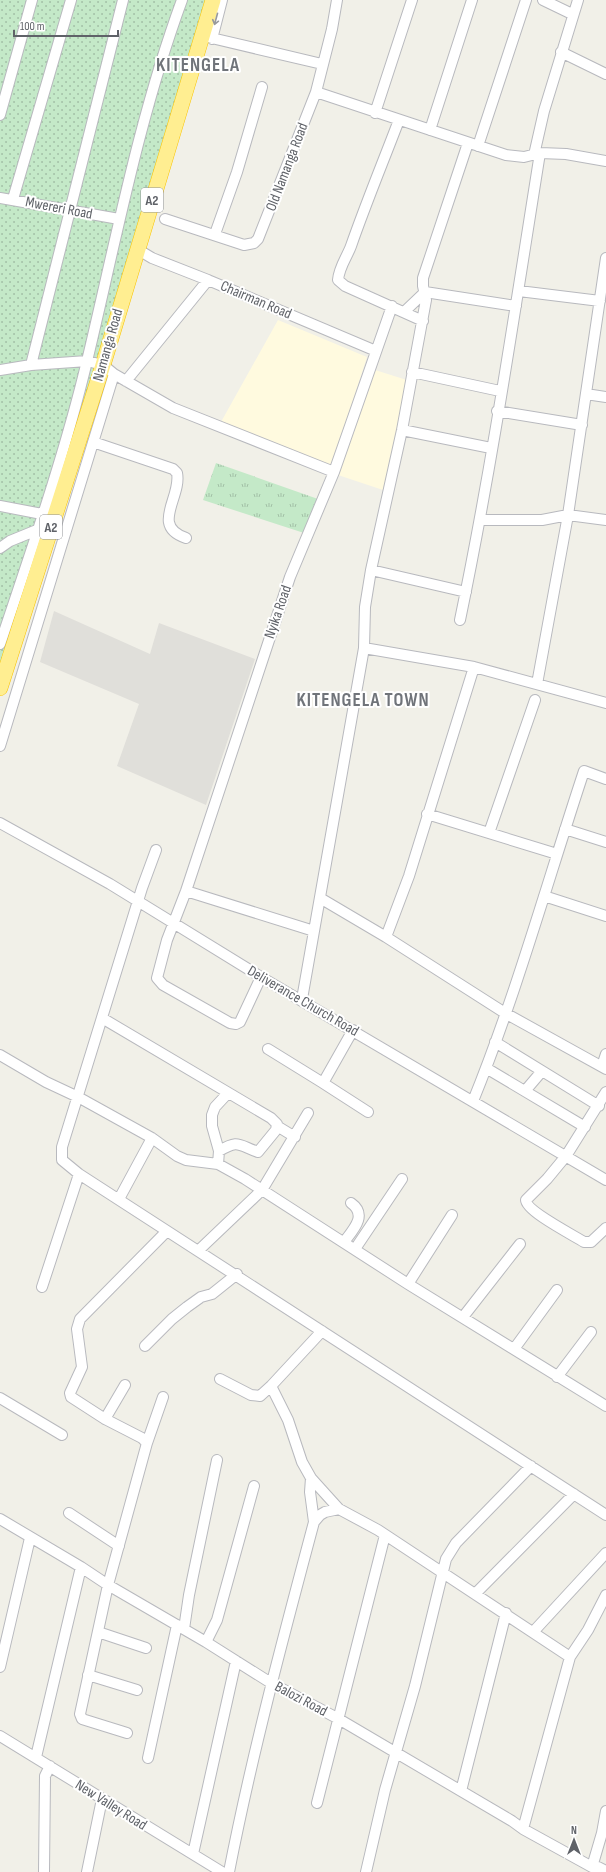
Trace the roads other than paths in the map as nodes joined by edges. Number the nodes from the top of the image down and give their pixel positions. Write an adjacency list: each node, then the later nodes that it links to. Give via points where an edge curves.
1 (32, 0): 21 (street)
2 (71, 0): 28 (street)
3 (123, 0): 29 (street)
4 (182, 0): 30 (street, via 168,39)
5 (213, 0): 14 (highway, Namanga Road / A2)
6 (222, 0): 14 (street, one-way to 14)
7 (337, 0): 16 (street, Old Namanga Road)
8 (412, 0): 20 (street)
9 (472, 0): 23 (street)
10 (526, 0): 24 (street)
11 (543, 0): 13 (street)
12 (578, 0): 13 (street)
13 (572, 14): 15 (street)
14 (207, 37): 16 (street); 33 (highway, Namanga Road / A2)
15 (561, 52): 17 (street); 25 (street)
16 (322, 64): 19 (street, Old Namanga Road)
17 (606, 74)
18 (262, 87): 32 (street, via 237,172)
19 (316, 92): 20 (street); 32 (street, Old Namanga Road, via 258,239 254,243 244,244)
20 (375, 113): 22 (street)
21 (0, 115)
22 (399, 120): 23 (street); 39 (street, via 338,280 345,286)
23 (430, 130): 24 (street)
24 (473, 144): 25 (street, via 506,155 524,157); 37 (street, via 423,278)
25 (537, 154): 26 (street, via 566,154); 36 (street)
26 (606, 161)
27 (0, 198): 28 (street, Mwereri Road)
28 (13, 199): 29 (street, Mwereri Road)
29 (70, 211): 30 (street, Mwereri Road); 45 (street)
30 (118, 219): 44 (street)
31 (165, 219): 32 (street, Old Namanga Road)
32 (215, 234)
33 (137, 249): 35 (street, Chairman Road, via 152,258); 47 (highway, Namanga Road / A2)
34 (606, 258): 38 (street)
35 (208, 280): 43 (street, Chairman Road); 49 (street)
36 (519, 291): 38 (street); 40 (street)
37 (425, 292): 40 (street); 41 (street); 42 (street)
38 (603, 295): 51 (street)
39 (392, 306): 41 (street); 43 (street, Nyika Road)
40 (516, 306): 50 (street)
41 (404, 312): 42 (street)
42 (423, 320): 48 (street)
43 (376, 351): 58 (street, Nyika Road)
44 (87, 361): 45 (street); 47 (street); 60 (street)
45 (31, 365): 46 (street)
46 (0, 370)
47 (108, 370): 49 (street); 56 (street); 74 (highway, Namanga Road / A2)
48 (412, 372): 50 (street); 55 (street)
49 (126, 381): 58 (street, via 173,408)
50 (500, 392): 53 (street)
51 (586, 394): 52 (street); 54 (street)
52 (606, 397)
53 (497, 411): 54 (street); 57 (street)
54 (582, 425): 61 (street)
55 (402, 430): 57 (street); 67 (street)
56 (93, 442): 65 (street, via 173,469 177,473 177,487 168,519 171,530); 77 (street)
57 (491, 448): 62 (street)
58 (334, 472): 86 (street, Nyika Road, via 290,577)
59 (0, 506): 60 (street)
60 (42, 514): 64 (street)
61 (568, 515): 62 (street, via 542,520); 63 (street); 73 (street)
62 (480, 520): 68 (street)
63 (606, 520)
64 (37, 530): 66 (street, via 23,534); 70 (street)
65 (186, 538)
66 (0, 548)
67 (371, 570): 68 (street); 71 (street, via 364,615)
68 (466, 592): 69 (street)
69 (460, 620)
70 (0, 644)
71 (364, 648): 72 (street); 88 (street)
72 (474, 667): 73 (street); 79 (street)
73 (537, 684): 76 (street)
74 (0, 688)
75 (535, 700): 82 (street)
76 (605, 703)
77 (0, 746)
78 (606, 779): 81 (street, via 584,771)
79 (427, 814): 82 (street); 93 (street, via 409,876)
80 (0, 823): 89 (street, Deliverance Church Road)
81 (565, 829): 83 (street); 85 (street)
82 (489, 833): 85 (street)
83 (606, 842)
84 (156, 850): 89 (street)
85 (557, 854): 87 (street)
86 (186, 891): 91 (street, Nyika Road); 92 (street)
87 (544, 896): 90 (street); 96 (street)
88 (320, 898): 92 (street); 93 (street)
89 (139, 902): 91 (street, Deliverance Church Road); 97 (street)
90 (606, 916)
91 (174, 922): 94 (street, Deliverance Church Road); 94 (street, Nyika Road, via 157,974 157,980 163,985 236,1024 240,1022)
92 (314, 931): 95 (street)
93 (386, 937): 96 (street)
94 (261, 976): 95 (street, Deliverance Church Road)
95 (302, 999): 98 (street, Deliverance Church Road)
96 (505, 1013): 99 (street); 104 (street)
97 (102, 1018): 109 (street); 110 (street)
98 (353, 1030): 106 (street); 111 (street, Deliverance Church Road)
99 (495, 1042): 103 (street); 105 (street)
100 (268, 1049): 106 (street)
101 (606, 1054): 104 (street)
102 (0, 1055): 110 (street)
103 (486, 1068): 107 (street); 111 (street)
104 (604, 1068)
105 (542, 1071): 107 (street); 112 (street)
106 (323, 1083): 113 (street)
107 (525, 1091): 116 (street)
108 (606, 1092): 112 (street)
109 (228, 1093): 115 (street, via 272,1118); 119 (street, via 215,1107 212,1115 212,1126)
110 (78, 1097): 118 (street); 122 (street, via 61,1152 62,1160)
111 (473, 1101): 120 (street, Deliverance Church Road)
112 (599, 1106): 116 (street)
113 (368, 1112)
114 (308, 1113): 117 (street)
115 (277, 1126): 117 (street); 119 (street, via 270,1140 258,1152 237,1143)
116 (585, 1127): 120 (street)
117 (295, 1137): 125 (street)
118 (152, 1138): 121 (street, via 186,1160); 126 (street)
119 (219, 1151): 121 (street)
120 (566, 1156): 124 (street, Deliverance Church Road); 129 (street, via 528,1197 526,1203 540,1215 588,1243)
121 (218, 1164): 125 (street)
122 (79, 1174): 126 (street); 137 (street)
123 (402, 1179): 133 (street)
124 (606, 1180)
125 (262, 1190): 131 (street); 134 (street)
126 (119, 1199): 130 (street)
127 (351, 1203): 131 (street, via 356,1206 360,1217)
128 (452, 1215): 136 (street)
129 (606, 1228)
130 (168, 1231): 134 (street); 151 (street, via 89,1308 78,1324 82,1367 70,1393 71,1397)
131 (344, 1242): 133 (street)
132 (520, 1244): 139 (street)
133 (355, 1249): 136 (street)
134 (199, 1250): 135 (street)
135 (237, 1274): 140 (street); 142 (street, via 212,1294 201,1297 187,1307)
136 (408, 1284): 139 (street)
137 (42, 1287)
138 (557, 1290): 143 (street)
139 (463, 1316): 143 (street)
140 (322, 1331): 147 (street); 155 (street)
141 (591, 1332): 144 (street)
142 (146, 1346)
143 (514, 1349): 144 (street)
144 (558, 1377): 150 (street)
145 (220, 1379): 147 (street, via 256,1396 260,1396)
146 (125, 1385): 151 (street)
147 (271, 1386): 156 (street, via 288,1420 302,1462)
148 (163, 1397): 153 (street)
149 (0, 1398): 152 (street)
150 (606, 1406)
151 (105, 1418): 153 (street, via 142,1438)
152 (62, 1435)
153 (147, 1444): 166 (street)
154 (217, 1460): 174 (street)
155 (531, 1466): 158 (street); 169 (street, via 456,1543 446,1559)
156 (311, 1478): 159 (street); 163 (street)
157 (254, 1486): 177 (street, via 217,1620)
158 (574, 1494): 161 (street); 171 (street)
159 (339, 1509): 163 (street, via 320,1514); 164 (street)
160 (69, 1513): 166 (street)
161 (606, 1515)
162 (0, 1519): 165 (street, Balozi Road)
163 (314, 1522): 183 (street)
164 (385, 1535): 169 (street); 185 (street)
165 (30, 1538): 168 (street, Balozi Road); 181 (street)
166 (119, 1546): 170 (street)
167 (606, 1552): 175 (street)
168 (81, 1567): 170 (street, Balozi Road); 189 (street)
169 (442, 1573): 171 (street); 188 (street)
170 (108, 1585): 174 (street, Balozi Road); 176 (street)
171 (475, 1594): 173 (street)
172 (606, 1595): 179 (street, via 588,1630)
173 (506, 1613): 175 (street); 192 (street)
174 (180, 1627): 177 (street, Balozi Road); 190 (street)
175 (534, 1631): 179 (street)
176 (98, 1632): 178 (street); 182 (street)
177 (206, 1642): 180 (street, Balozi Road)
178 (146, 1648)
179 (570, 1657): 196 (street)
180 (236, 1662): 183 (street, Balozi Road); 197 (street)
181 (0, 1667)
182 (88, 1675): 184 (street); 186 (street, via 80,1716 82,1719)
183 (271, 1683): 185 (street, Balozi Road); 202 (street)
184 (137, 1690)
185 (338, 1718): 188 (street, Balozi Road); 194 (street)
186 (127, 1733)
187 (0, 1736): 189 (street, New Valley Road)
188 (396, 1753): 192 (street, Balozi Road); 203 (street)
189 (36, 1757): 191 (street, New Valley Road)
190 (148, 1758)
191 (50, 1766): 193 (street, New Valley Road); 199 (street, via 45,1776)
192 (461, 1791): 196 (street, Balozi Road)
193 (102, 1799): 197 (street, New Valley Road); 200 (street)
194 (317, 1803)
195 (606, 1810): 198 (street, via 599,1845)
196 (523, 1829): 198 (street, Balozi Road)
197 (193, 1854): 201 (street, New Valley Road)
198 (599, 1868)
199 (44, 1872)
200 (87, 1872)
201 (222, 1872)
202 (229, 1872)
203 (366, 1872)

